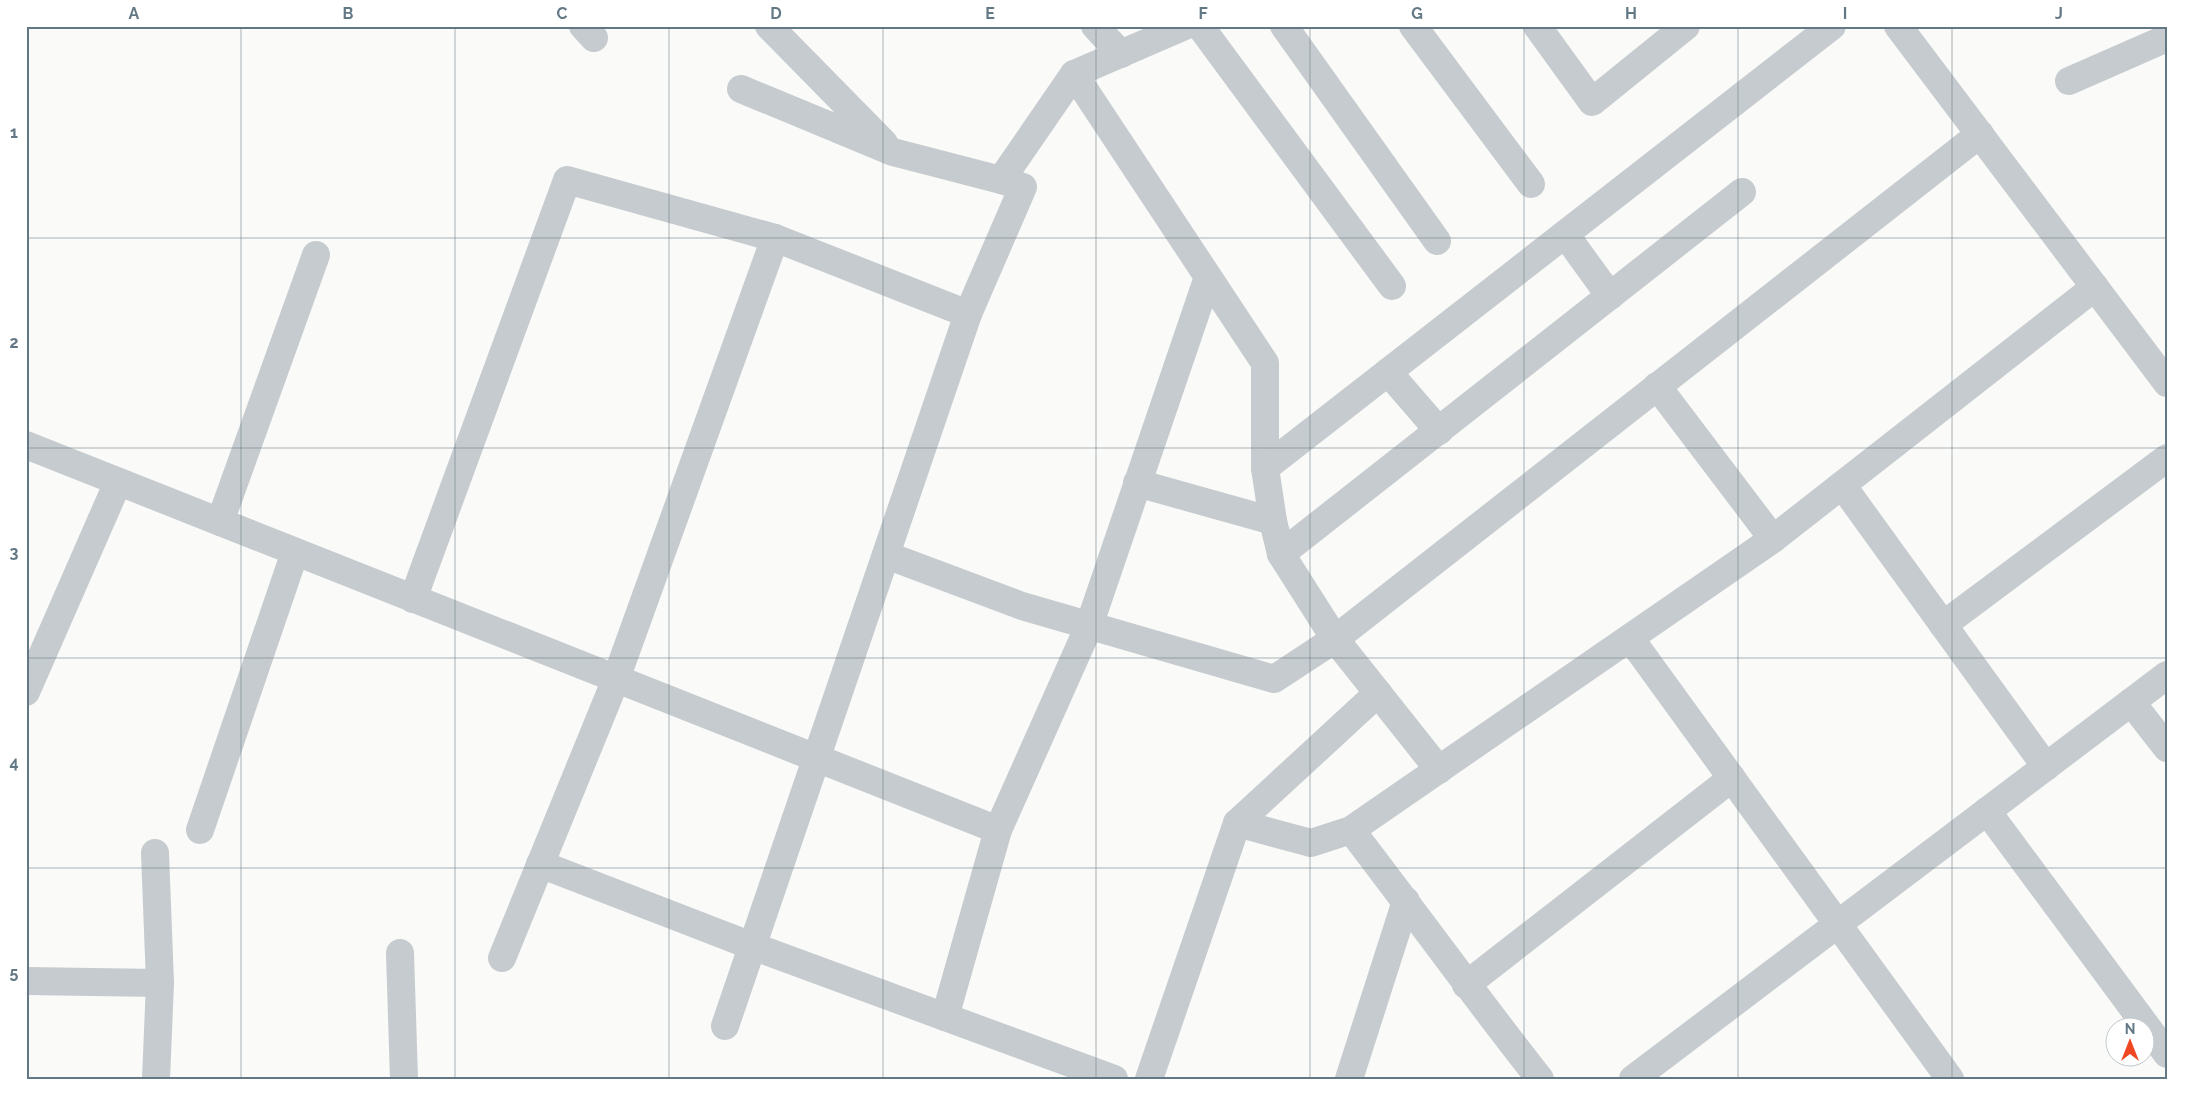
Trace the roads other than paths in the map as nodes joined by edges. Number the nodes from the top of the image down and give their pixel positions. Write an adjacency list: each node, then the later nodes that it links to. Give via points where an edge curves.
1 (1095, 26): 12 (street)
2 (1185, 26): 12 (street)
3 (1200, 26): 26 (street)
4 (1284, 26): 23 (street)
5 (1413, 26): 19 (street)
6 (1537, 26): 7 (street, via 1592,102)
7 (1686, 26)
8 (1898, 26): 16 (street)
9 (775, 28): 17 (street)
10 (1819, 30): 21 (street)
11 (2167, 38): 14 (street)
12 (1121, 54): 13 (street)
13 (1074, 74): 18 (street); 25 (street)
14 (2069, 81)
15 (741, 89): 17 (street)
16 (1980, 134): 27 (street); 32 (street)
17 (893, 152): 18 (street)
18 (1001, 180): 29 (street, via 1023,188)
19 (1531, 184)
20 (1742, 192): 28 (street)
21 (1565, 234): 28 (street); 30 (street)
22 (775, 238): 29 (street); 46 (street, via 568,180); 52 (street)
23 (1437, 241)
24 (316, 255): 41 (street)
25 (1208, 277): 36 (street, via 1265,363); 38 (street)
26 (1392, 286)
27 (2095, 288): 31 (street); 39 (street)
28 (1610, 296): 33 (street)
29 (968, 314): 45 (street)
30 (1388, 372): 33 (street); 36 (street)
31 (2167, 383)
32 (1658, 386): 42 (street); 50 (street)
33 (1439, 431): 44 (street)
34 (26, 446): 37 (street)
35 (2167, 458): 47 (street)
36 (1265, 468): 40 (street)
37 (118, 482): 41 (street); 53 (street)
38 (1137, 483): 40 (street); 48 (street)
39 (1842, 485): 42 (street); 47 (street)
40 (1273, 521): 44 (street)
41 (220, 522): 43 (street)
42 (1773, 539): 49 (street)
43 (295, 552): 46 (street); 63 (street)
44 (1282, 554): 50 (street)
45 (886, 555): 48 (street, via 1022,606); 57 (street)
46 (413, 599): 52 (street)
47 (1943, 625): 58 (street)
48 (1088, 626): 50 (street, via 1274,679); 64 (street)
49 (1630, 638): 59 (street); 60 (street)
50 (1335, 639): 54 (street)
51 (2167, 675): 55 (street)
52 (616, 679): 57 (street); 67 (street)
53 (26, 692)
54 (1378, 693): 59 (street); 62 (street)
55 (2131, 702): 56 (street); 58 (street)
56 (2167, 748)
57 (816, 758): 64 (street); 70 (street)
58 (2046, 767): 61 (street)
59 (1439, 770): 65 (street)
60 (1732, 778): 69 (street); 75 (street)
61 (1987, 811): 69 (street); 78 (street)
62 (1237, 822): 65 (street, via 1311,842); 83 (street)
63 (200, 830)
64 (998, 830): 76 (street)
65 (1351, 830): 68 (street)
66 (155, 853): 74 (street)
67 (540, 864): 70 (street); 72 (street)
68 (1406, 901): 75 (street); 84 (street)
69 (1838, 924): 79 (street); 86 (street)
70 (752, 946): 76 (street); 77 (street)
71 (400, 953): 81 (street)
72 (502, 958)
73 (26, 981): 74 (street)
74 (160, 982): 80 (street)
75 (1466, 985): 85 (street)
76 (945, 1017): 82 (street)
77 (725, 1026)
78 (2167, 1054)
79 (1942, 1076)
80 (156, 1079)
81 (404, 1079)
82 (1114, 1079)
83 (1149, 1079)
84 (1349, 1079)
85 (1540, 1079)
86 (1633, 1079)

